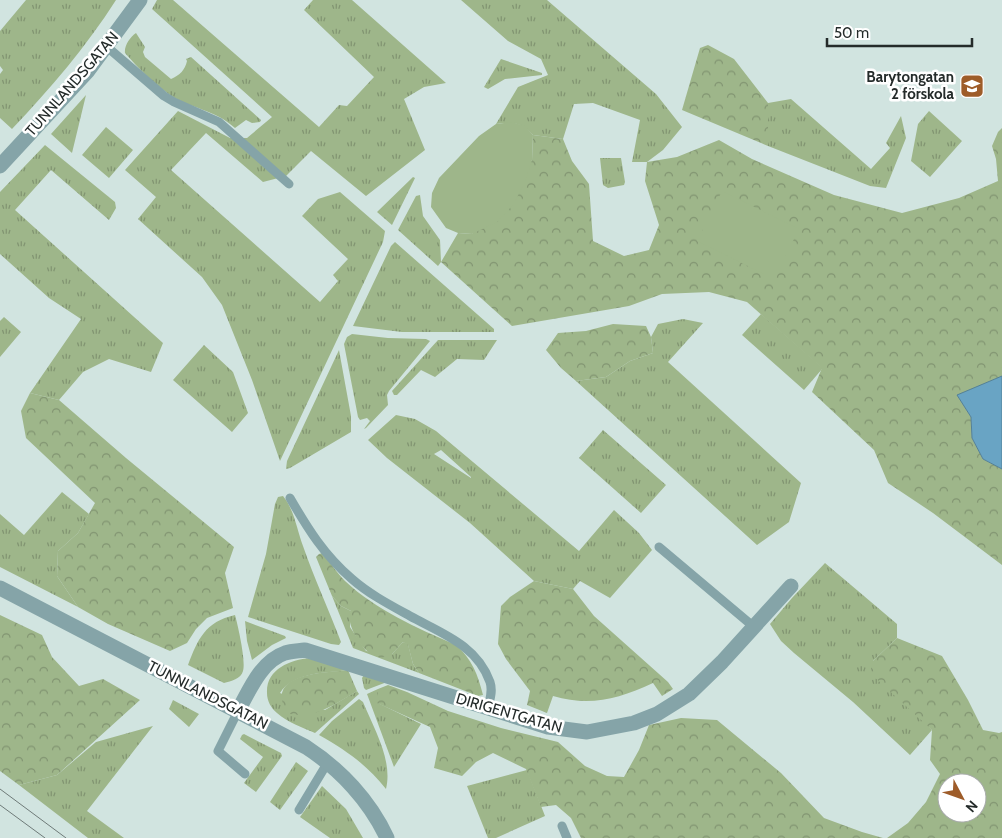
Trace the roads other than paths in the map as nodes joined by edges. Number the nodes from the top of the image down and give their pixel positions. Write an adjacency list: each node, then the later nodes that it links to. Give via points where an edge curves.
1 (140, 0): 2 (street, TUNNLANDSGATAN)
2 (106, 46): 3 (street, TUNNLANDSGATAN, via 87,72); 4 (lane, via 164,96 219,122)
3 (0, 166)
4 (289, 184)
5 (290, 498): 10 (lane, via 310,534 353,580 378,599 461,643 480,661 490,682)
6 (659, 547): 9 (lane)
7 (791, 586): 9 (street, DIRIGENTGATAN)
8 (0, 588): 11 (street, TUNNLANDSGATAN)
9 (754, 627): 10 (street, DIRIGENTGATAN, via 690,694 634,724 587,732 568,730)
10 (488, 708): 11 (street, DIRIGENTGATAN, via 305,650 284,654 271,662 260,673)
11 (238, 711): 12 (street, TUNNLANDSGATAN, via 305,746); 13 (lane, via 218,751)
12 (328, 762): 14 (lane); 16 (street, TUNNLANDSGATAN, via 361,796)
13 (245, 774)
14 (299, 810)
15 (562, 826): 17 (lane)
16 (387, 838)
17 (567, 838)

